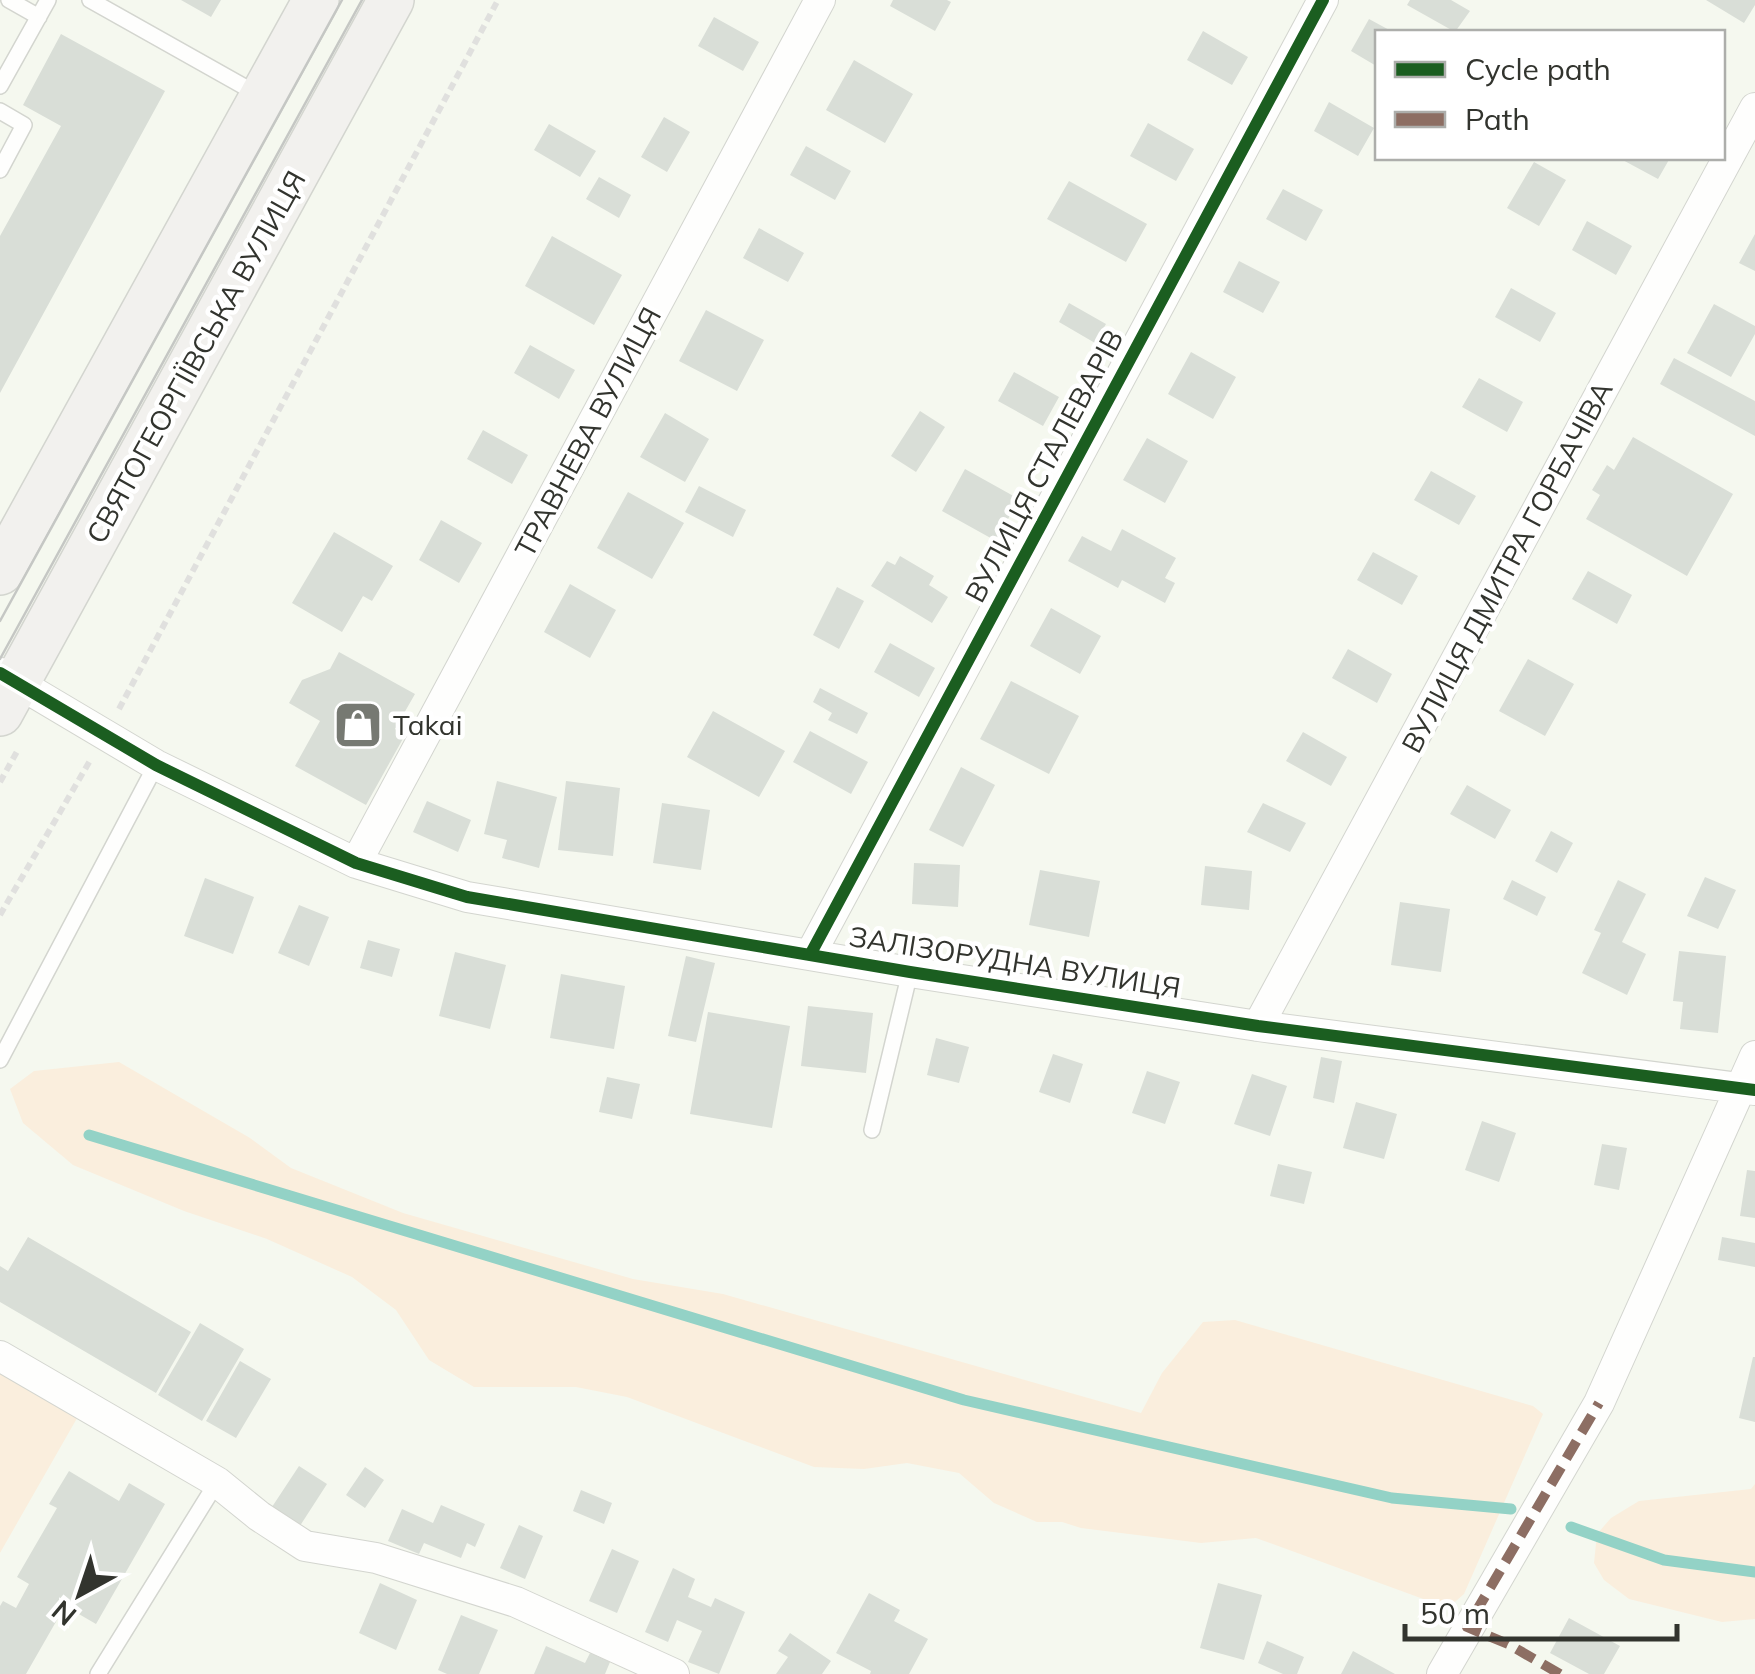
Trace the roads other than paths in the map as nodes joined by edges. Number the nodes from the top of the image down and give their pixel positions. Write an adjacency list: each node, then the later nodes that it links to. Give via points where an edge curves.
1 (9, 0): 8 (lane)
2 (48, 0): 8 (lane)
3 (90, 0): 10 (lane)
4 (316, 0): 10 (main road)
5 (390, 0): 15 (main road, СВЯТОГЕОРГІЇВСЬКА ВУЛИЦЯ)
6 (820, 0): 17 (street, ТРАВНЕВА ВУЛИЦЯ)
7 (1323, 0): 18 (street, ВУЛИЦЯ СТАЛЕВАРІВ)
8 (39, 17): 9 (lane)
9 (0, 86)
10 (263, 96): 14 (main road)
11 (1755, 108): 20 (street, ВУЛИЦЯ ДМИТРА ГОРБАЧІВА)
12 (0, 111): 13 (lane, via 24,125)
13 (0, 170)
14 (0, 572)
15 (6, 689): 16 (street, ЗАЛІЗОРУДНА ВУЛИЦЯ)
16 (156, 765): 17 (street, ЗАЛІЗОРУДНА ВУЛИЦЯ); 22 (lane)
17 (356, 864): 18 (street, ЗАЛІЗОРУДНА ВУЛИЦЯ, via 467,896)
18 (810, 955): 19 (street, ЗАЛІЗОРУДНА ВУЛИЦЯ)
19 (910, 972): 20 (street, ЗАЛІЗОРУДНА ВУЛИЦЯ); 24 (lane)
20 (1258, 1026): 23 (street, ЗАЛІЗОРУДНА ВУЛИЦЯ)
21 (1755, 1056): 23 (street)
22 (0, 1060)
23 (1746, 1089): 29 (street, via 1599,1403)
24 (872, 1130)
25 (0, 1356): 26 (street)
26 (218, 1482): 27 (lane); 28 (street, via 306,1546 376,1558 516,1602)
27 (98, 1674)
28 (674, 1674)
29 (1442, 1674)

